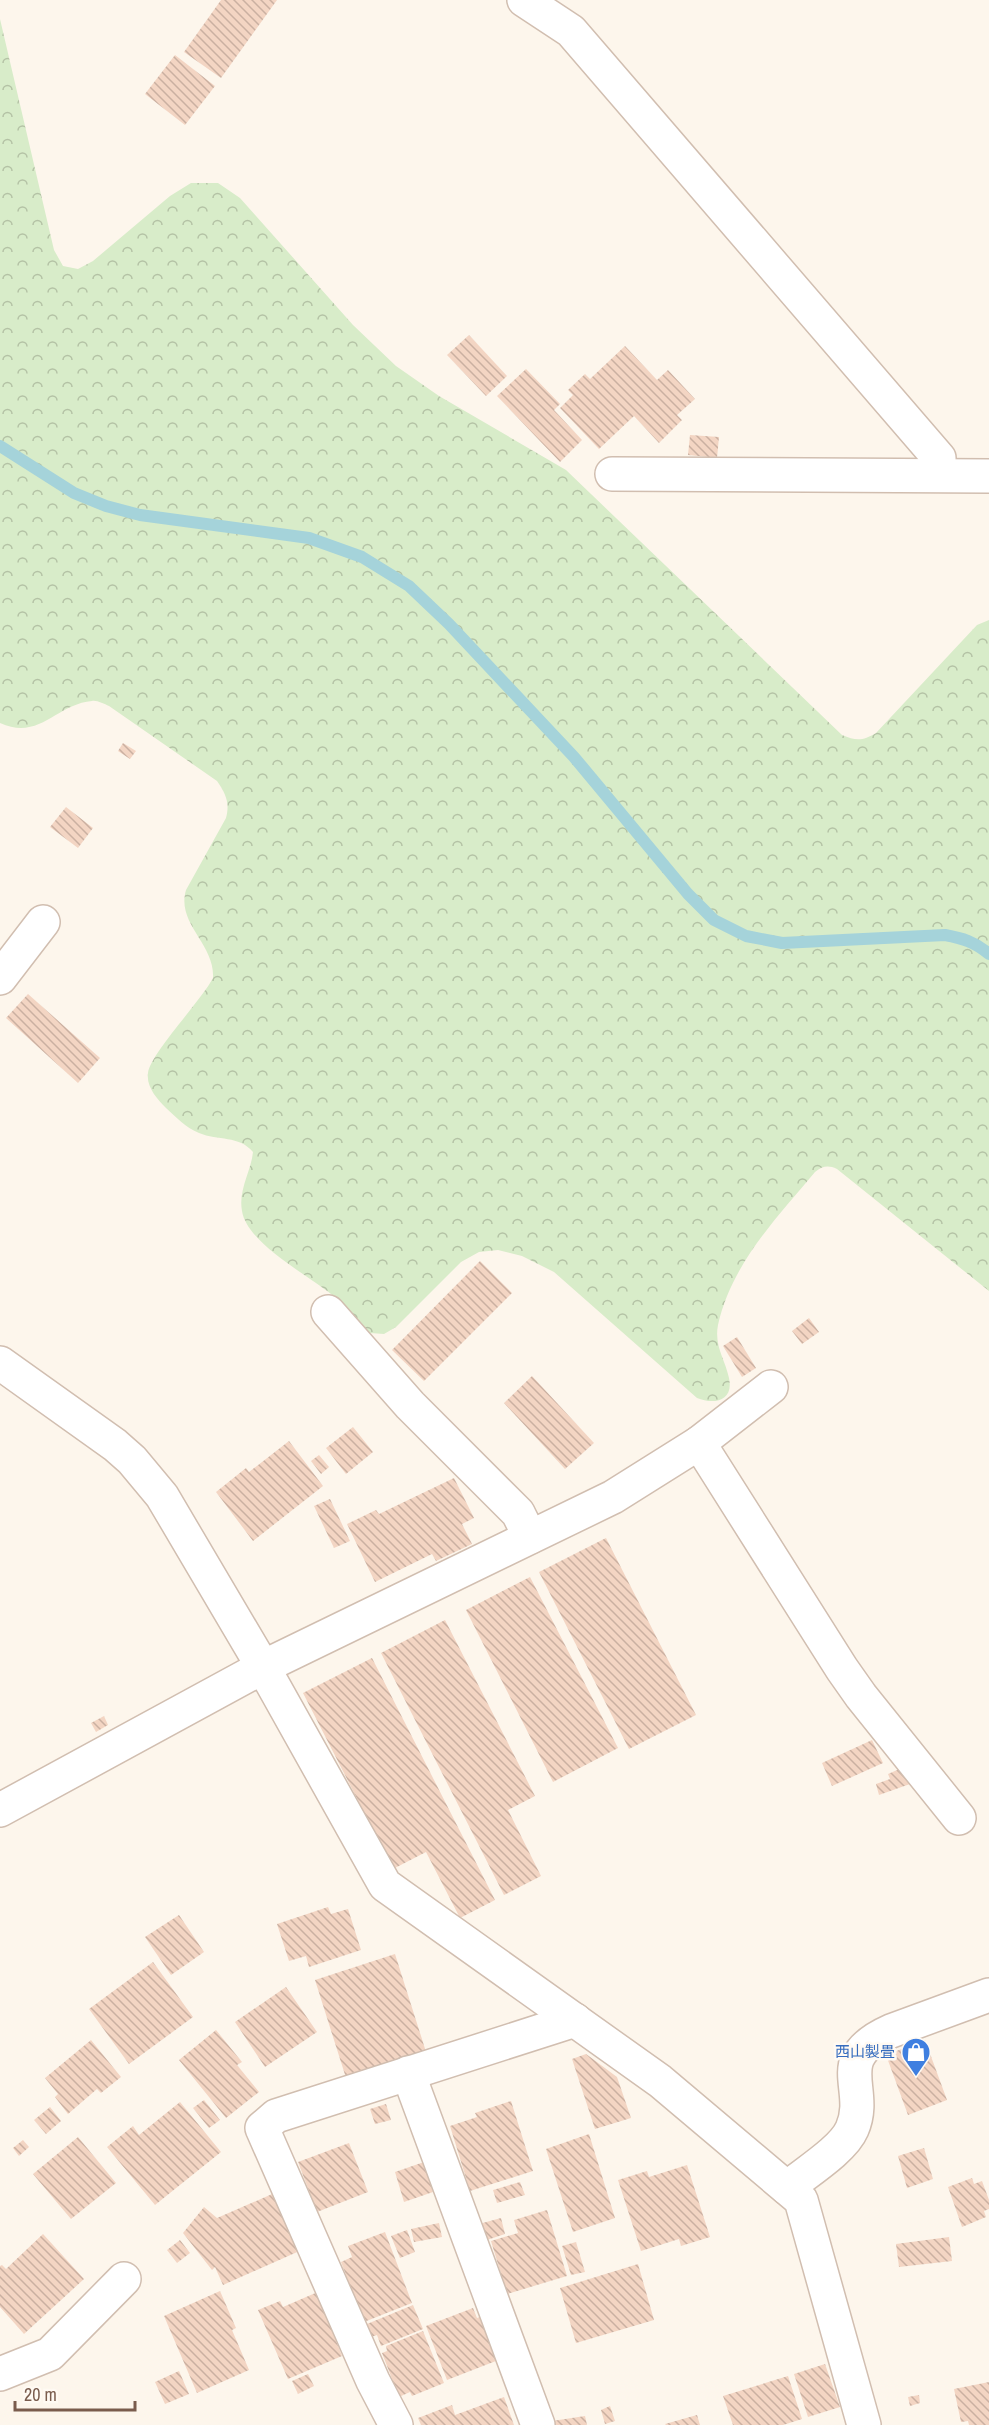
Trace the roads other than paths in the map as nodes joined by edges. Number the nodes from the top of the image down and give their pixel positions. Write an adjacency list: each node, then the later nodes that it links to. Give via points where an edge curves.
1 (524, 0): 3 (street, via 571,31 939,458)
2 (612, 474): 3 (street)
3 (939, 475): 4 (street)
4 (989, 476)
5 (44, 922): 6 (street)
6 (0, 978)
7 (328, 1312): 11 (street, via 410,1405 518,1514)
8 (0, 1363): 12 (street, via 115,1445 148,1477)
9 (771, 1387): 10 (street)
10 (699, 1443): 11 (street, via 614,1497); 14 (street, via 861,1696)
11 (530, 1537): 12 (street)
12 (263, 1667): 13 (street); 16 (street, via 385,1885)
13 (0, 1810)
14 (959, 1818)
15 (989, 1995): 18 (street, via 891,2031 863,2049 855,2064 856,2115 852,2130 843,2143)
16 (575, 2020): 17 (street); 18 (street, via 660,2080)
17 (408, 2073): 21 (street, via 276,2116 261,2128); 22 (street)
18 (787, 2188): 23 (street, via 801,2200)
19 (124, 2279): 20 (street, via 50,2354)
20 (0, 2374)
21 (396, 2425)
22 (538, 2425)
23 (864, 2425)

